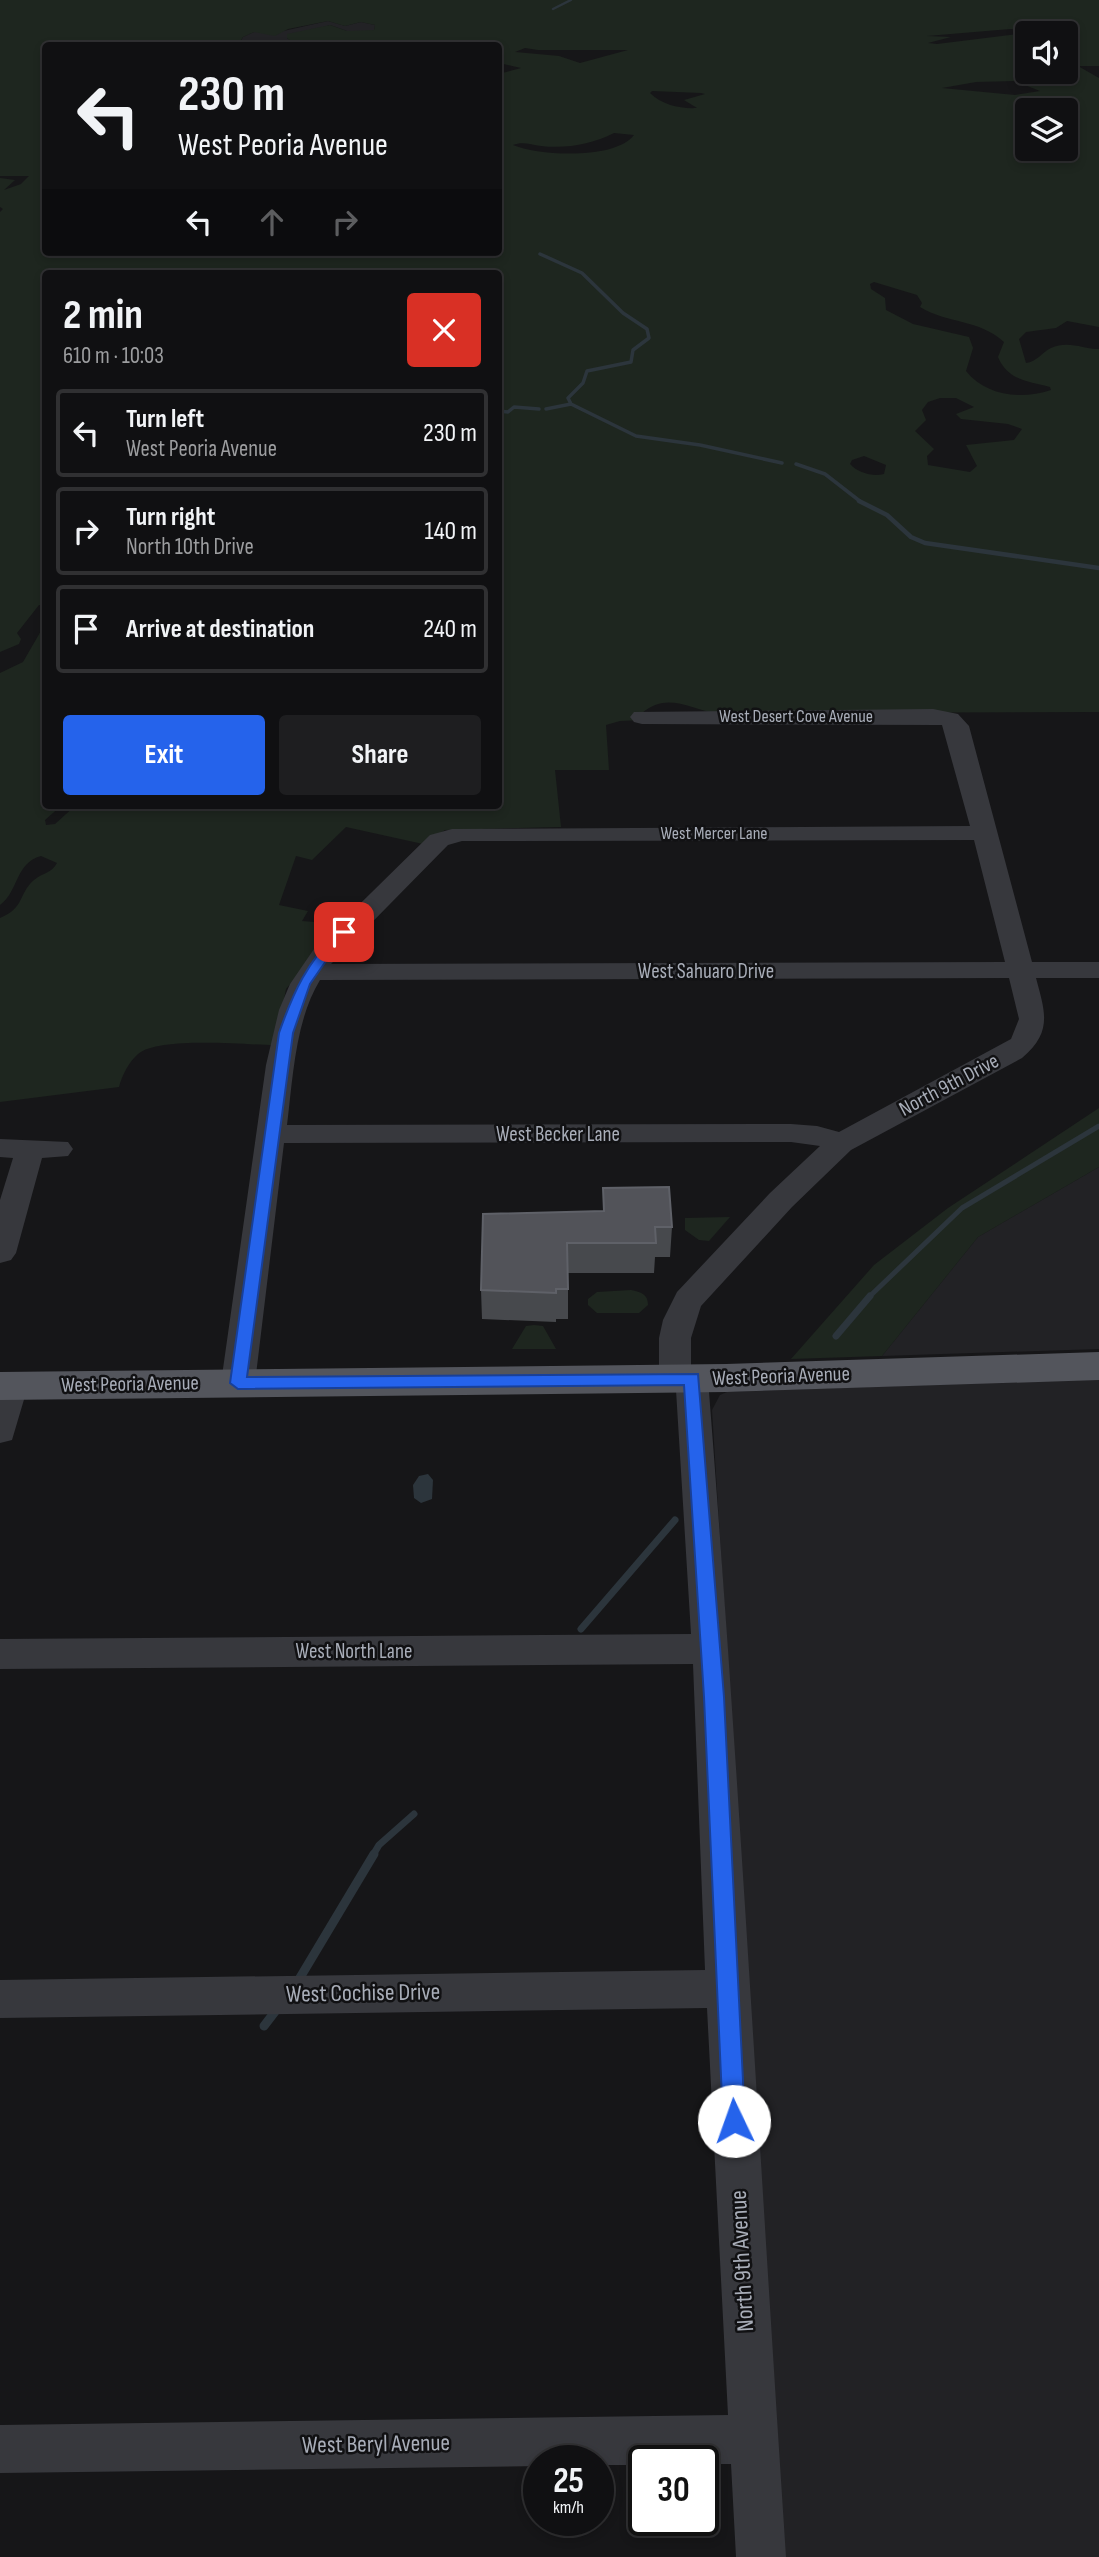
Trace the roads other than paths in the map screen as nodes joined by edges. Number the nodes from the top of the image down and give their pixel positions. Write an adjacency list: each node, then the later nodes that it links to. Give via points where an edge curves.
1 (642, 717): 2 (street, West Desert Cove Avenue)
2 (950, 719): 3 (street, North 9th Drive, via 957,726)
3 (984, 833): 4 (street, North 9th Drive); 6 (street, West Mercer Lane, via 446,836 355,920)
4 (1019, 970): 5 (street, West Sahuaro Drive); 6 (street, West Sahuaro Drive); 8 (street, North 9th Drive, via 1034,1019 1023,1043)
5 (1099, 970)
6 (312, 972): 7 (street, via 286,1033)
7 (273, 1135): 8 (street, West Becker Lane, via 791,1133); 13 (street)
8 (841, 1143): 12 (street, North 9th Drive, via 688,1300 674,1334)
9 (29, 1149): 10 (street)
10 (0, 1253)
11 (1099, 1366): 12 (main road, West Peoria Avenue)
12 (684, 1379): 13 (main road, West Peoria Avenue); 16 (street, North 9th Avenue)
13 (238, 1383): 14 (main road, West Peoria Avenue)
14 (6, 1386): 15 (street)
15 (0, 1431)
16 (709, 1649): 17 (street, West North Lane); 18 (street, North 9th Avenue)
17 (0, 1654)
18 (727, 1989): 19 (street, West Cochise Drive); 20 (street, North 9th Avenue)
19 (0, 1999)
20 (753, 2439): 21 (street, West Beryl Avenue); 22 (street, North 9th Avenue)
21 (0, 2449)
22 (761, 2557)

